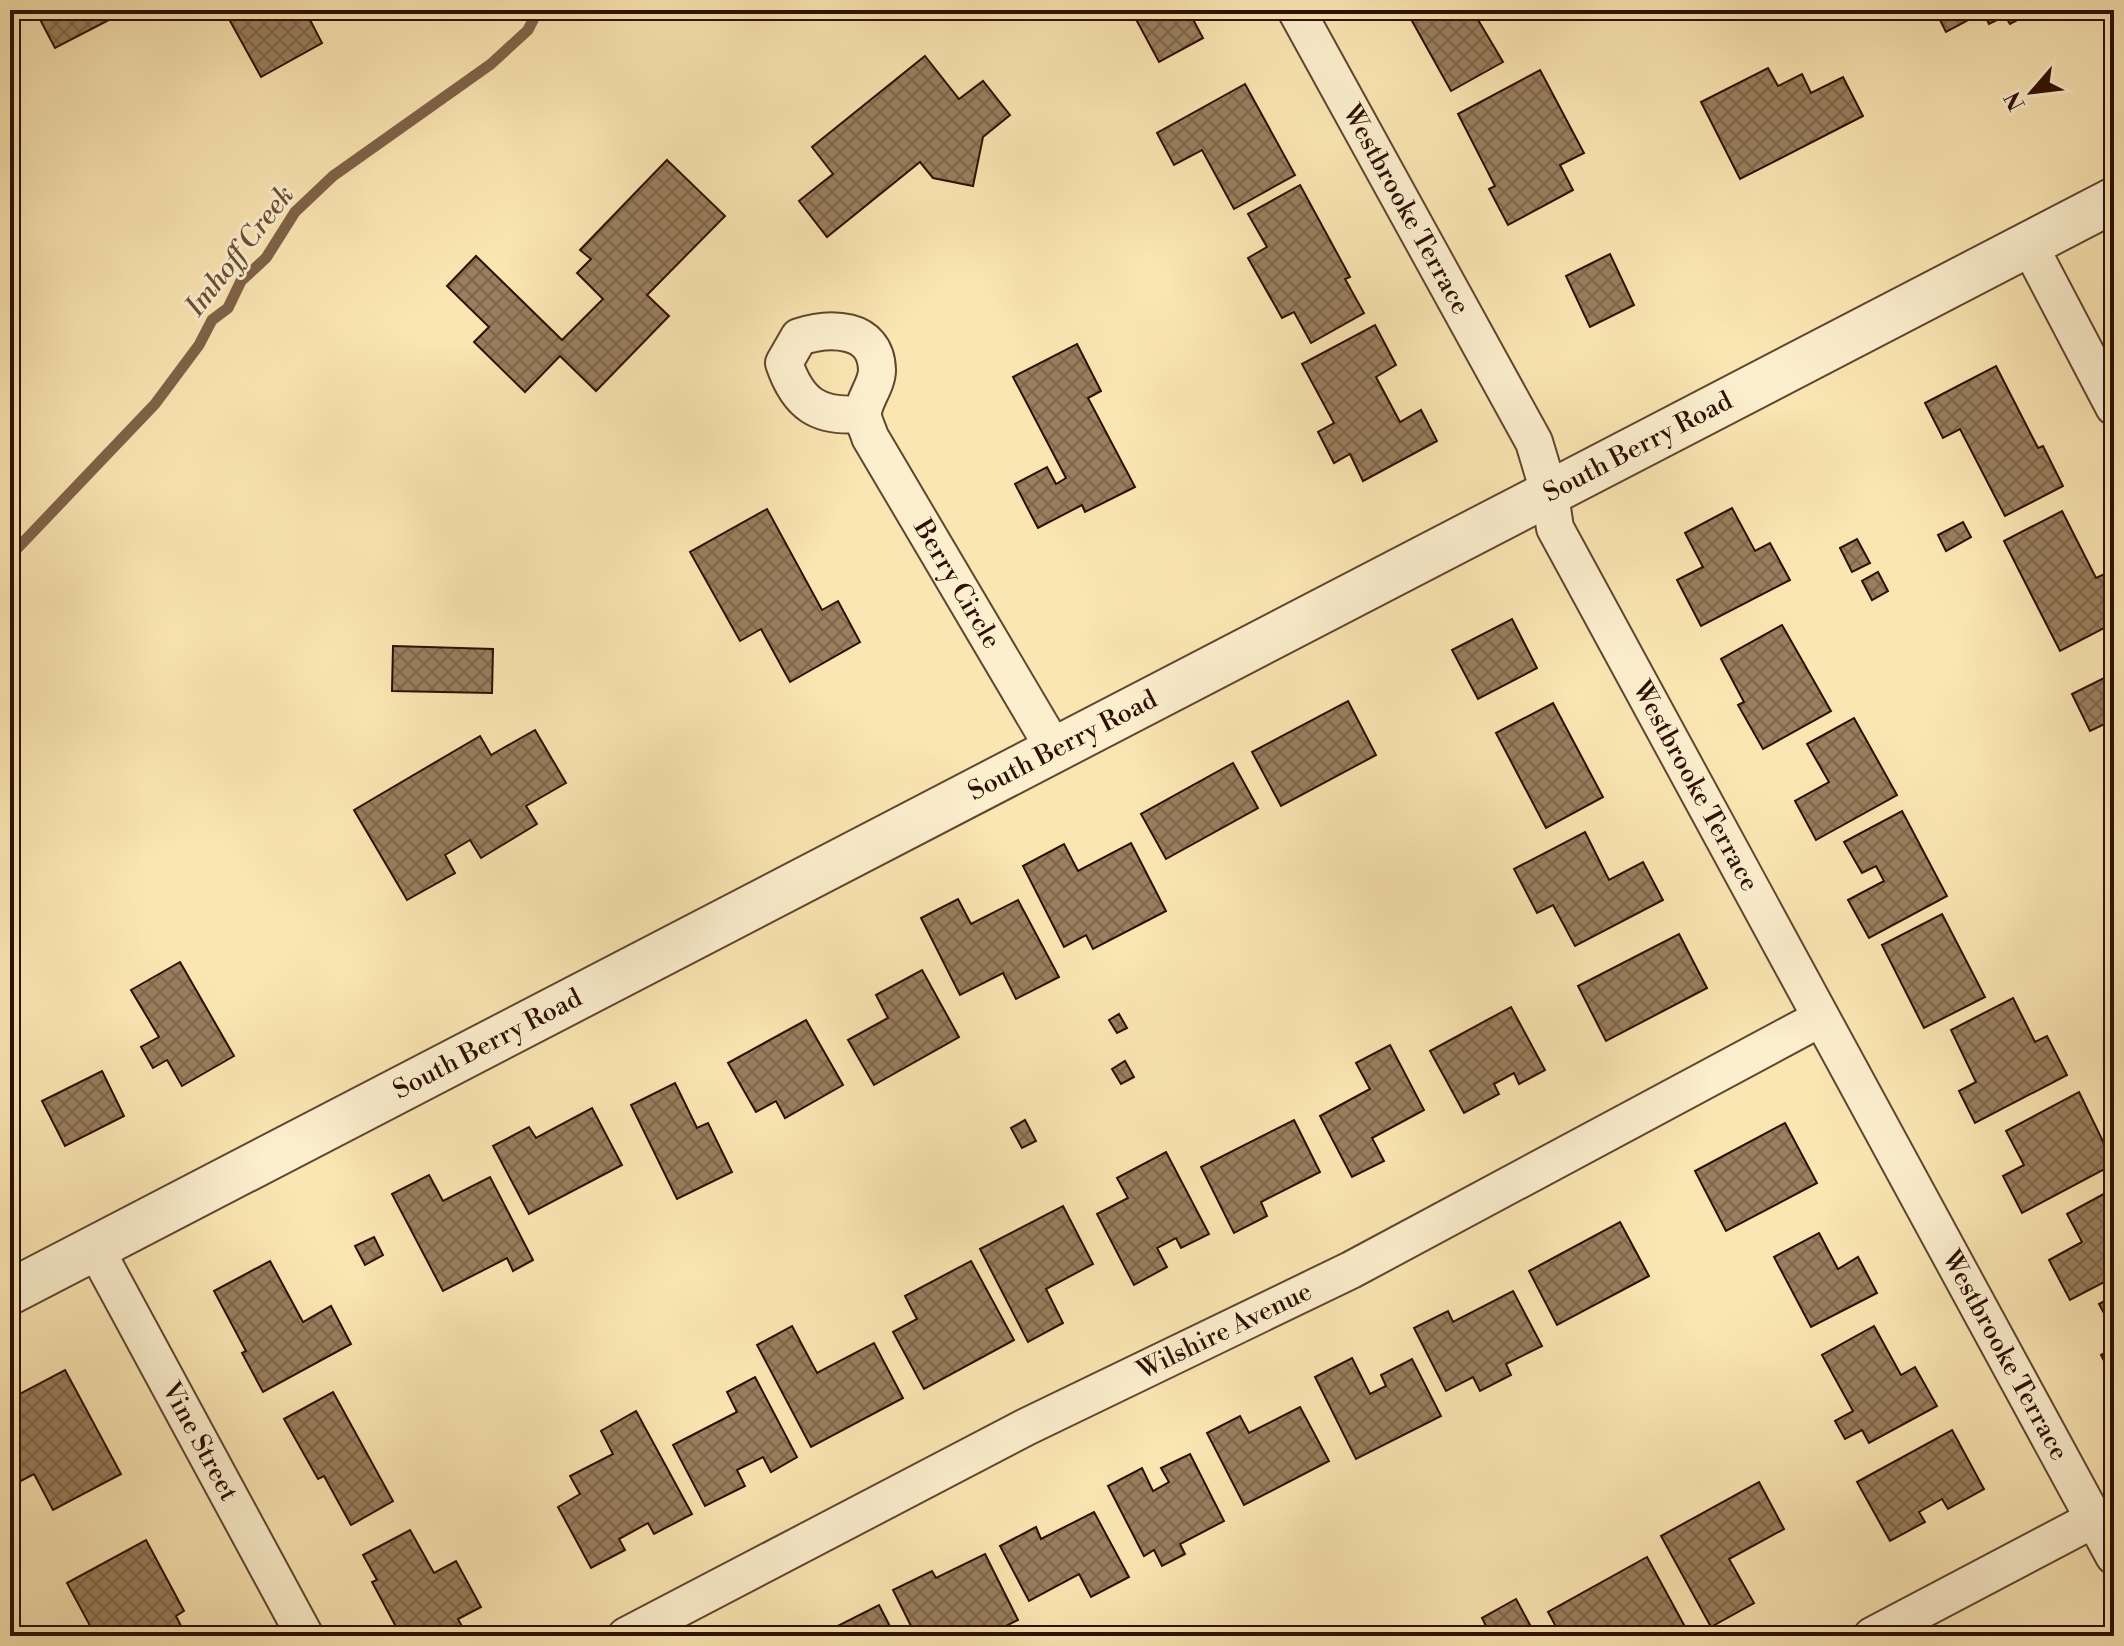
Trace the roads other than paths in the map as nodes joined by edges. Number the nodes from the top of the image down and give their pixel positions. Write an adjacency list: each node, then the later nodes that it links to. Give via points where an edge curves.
1 (1296, 10): 6 (street, Westbrooke Terrace, via 1534,442)
2 (2114, 200): 3 (street, South Berry Road)
3 (2029, 245): 4 (street); 6 (street, South Berry Road)
4 (2114, 407)
5 (862, 414): 7 (street, Berry Circle, via 870,437)
6 (1550, 495): 7 (street, South Berry Road); 8 (street, Westbrooke Terrace, via 1555,528)
7 (1056, 752): 9 (street, South Berry Road)
8 (1821, 1018): 11 (street, Westbrooke Terrace); 14 (street, Wilshire Avenue, via 1351,1270 1012,1434)
9 (95, 1248): 10 (street, South Berry Road); 13 (street, Vine Street)
10 (10, 1292)
11 (2094, 1519): 12 (street, Westbrooke Terrace); 15 (street)
12 (2114, 1556)
13 (305, 1636)
14 (626, 1636)
15 (1872, 1636)

